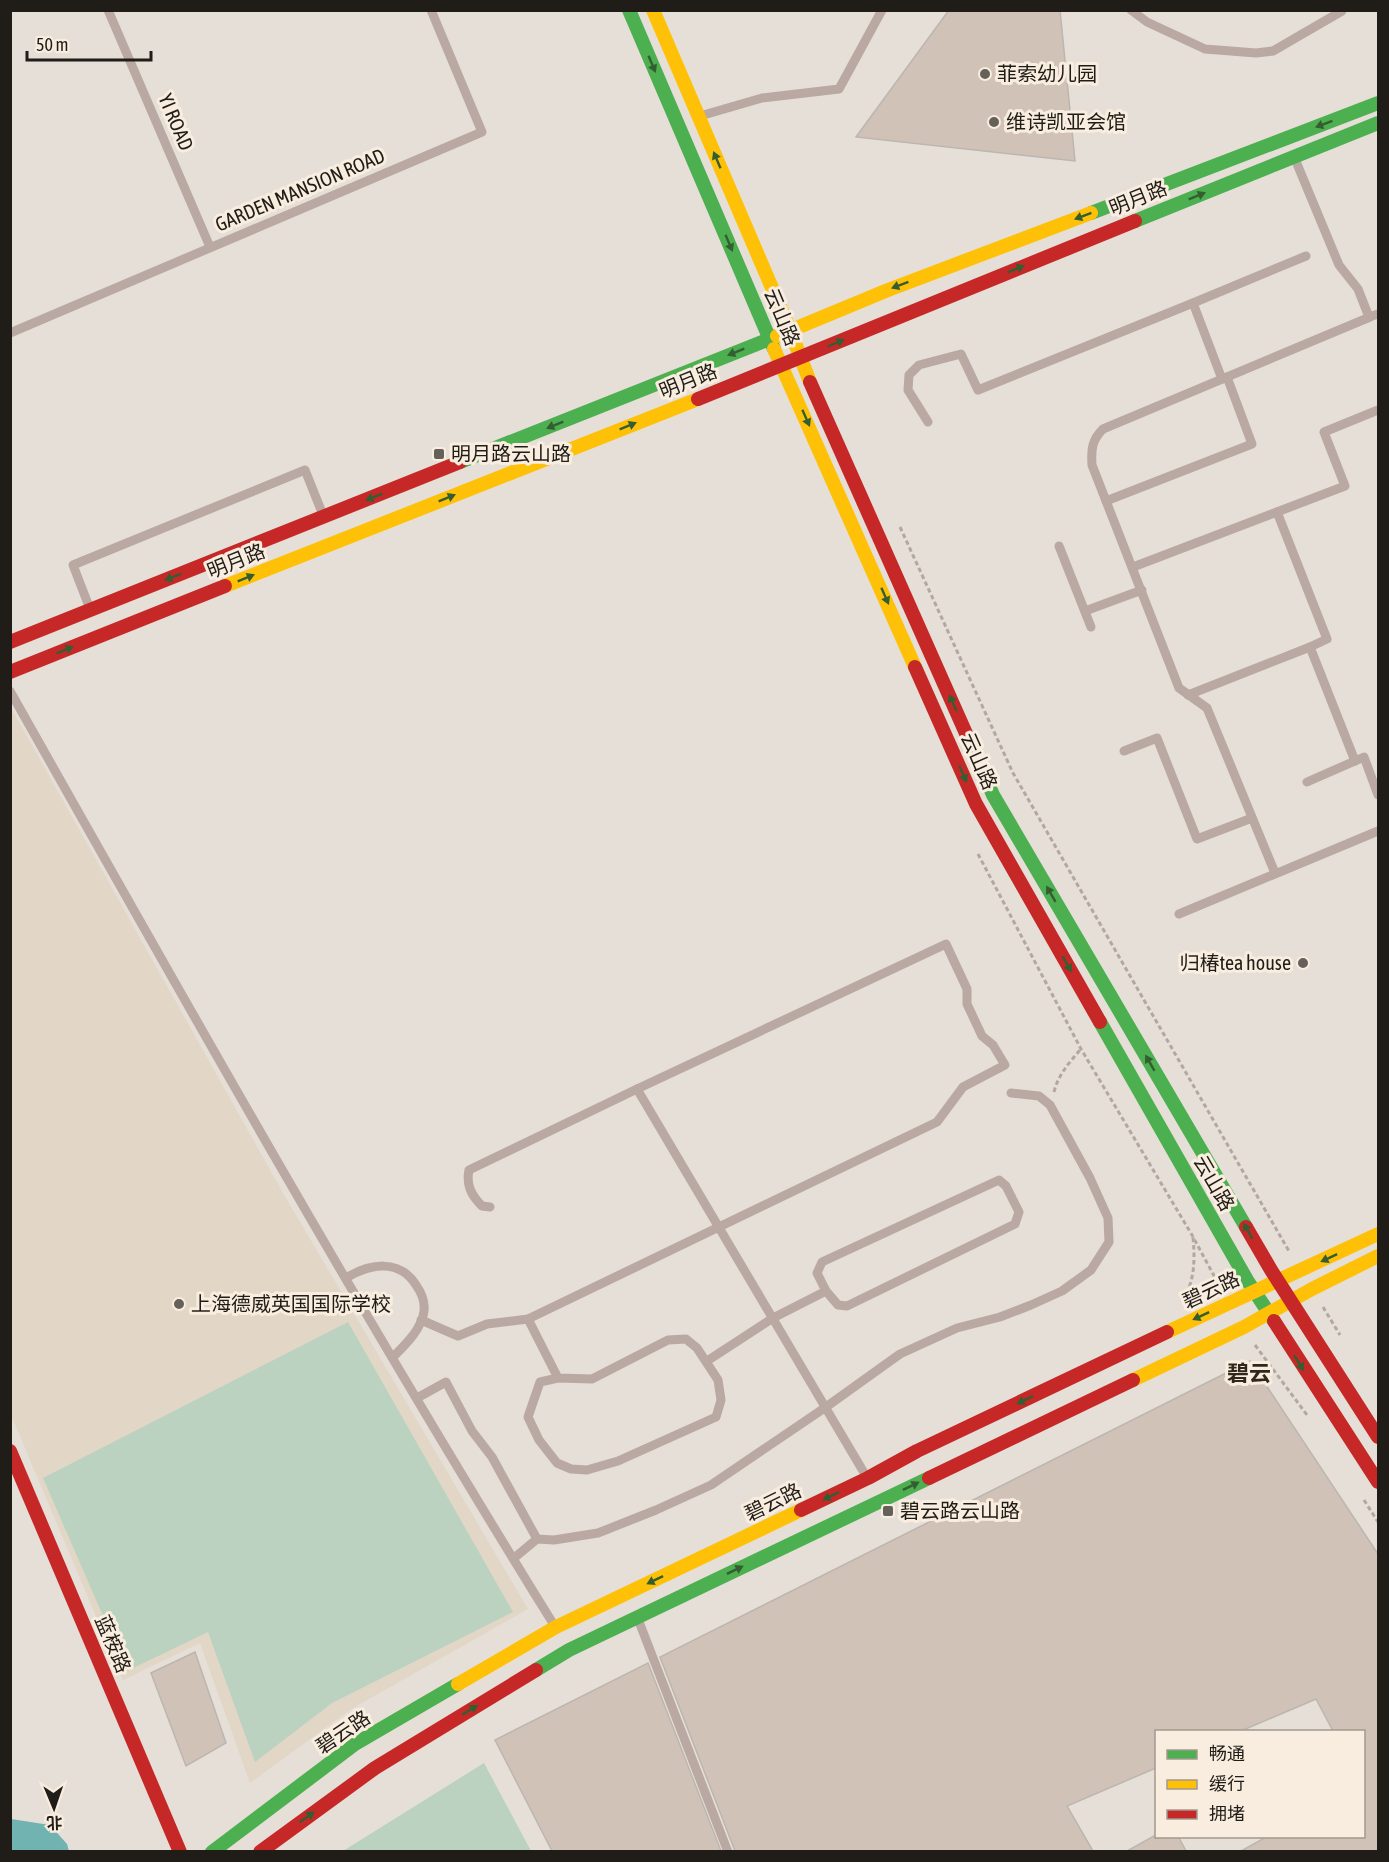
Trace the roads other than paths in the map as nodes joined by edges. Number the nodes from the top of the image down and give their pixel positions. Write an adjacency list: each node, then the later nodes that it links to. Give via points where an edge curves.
1 (108, 10): 12 (lane, YI ROAD)
2 (431, 10): 12 (lane, GARDEN MANSION ROAD, via 482,132)
3 (629, 10): 18 (street, 云山路, one-way to 18)
4 (653, 10): 9 (street, 云山路)
5 (882, 10): 9 (lane, via 839,89 762,98)
6 (1131, 10): 7 (lane, via 1147,22 1205,49 1256,53 1273,51)
7 (1342, 11)
8 (1378, 103): 16 (street, 明月路, one-way to 16)
9 (699, 117): 16 (street, 云山路, one-way to 9)
10 (1378, 123): 11 (street, 明月路)
11 (1294, 157): 15 (lane, via 1339,265); 19 (street, 明月路, one-way to 11)
12 (210, 248): 17 (lane, GARDEN MANSION ROAD)
13 (1306, 256): 14 (lane)
14 (1193, 303): 21 (lane); 23 (lane, via 978,390 961,354 919,365 909,375 908,390)
15 (1374, 316): 21 (lane)
16 (790, 330): 18 (street, 明月路); 19 (street, 云山路)
17 (10, 333)
18 (770, 339): 20 (street, 云山路); 26 (street, 明月路, one-way to 26)
19 (799, 357): 20 (street, 明月路); 53 (street, 云山路, one-way to 19, via 993,795)
20 (781, 365): 35 (street, 明月路, one-way to 20); 55 (street, 云山路, one-way to 55, via 976,804)
21 (1224, 378): 24 (lane, via 1103,429 1094,438 1092,465); 24 (lane, via 1252,444)
22 (1378, 410): 25 (lane, via 1324,432 1345,486)
23 (928, 422)
24 (1107, 501): 28 (lane)
25 (1277, 512): 28 (lane); 34 (lane, via 1327,639)
26 (324, 517): 30 (street, 明月路, one-way to 30); 30 (lane, via 305,470 73,565)
27 (1059, 546): 31 (lane)
28 (1133, 567): 29 (lane)
29 (1142, 590): 31 (lane); 37 (lane, via 1179,688)
30 (91, 610): 33 (street, 明月路)
31 (1085, 611): 32 (lane)
32 (1091, 627)
33 (10, 642)
34 (1310, 646): 37 (lane); 39 (lane)
35 (10, 672)
36 (10, 691): 52 (lane)
37 (1188, 695): 42 (lane, via 1207,708)
38 (1124, 751): 42 (lane, via 1157,738 1197,839)
39 (1355, 761): 40 (lane); 41 (lane, via 1364,757)
40 (1307, 782)
41 (1378, 795)
42 (1252, 818): 44 (lane)
43 (1378, 831): 44 (lane)
44 (1275, 873): 45 (lane)
45 (1179, 914)
46 (637, 1089): 48 (lane, via 470,1170 467,1182 474,1198); 49 (lane); 49 (lane, via 946,944 967,988 967,1004 982,1036 993,1045 1005,1065 963,1087 937,1122)
47 (1011, 1093): 65 (lane, via 1039,1096 1050,1105 1108,1218 1109,1242 1091,1270 1062,1291 1000,1317 957,1328 900,1354)
48 (490, 1208)
49 (719, 1227): 58 (lane); 59 (lane)
50 (1378, 1234): 53 (street, 碧云路, one-way to 53)
51 (1378, 1256): 56 (street)
52 (346, 1278): 60 (lane, via 370,1267 398,1268 419,1289 424,1313); 61 (lane)
53 (1278, 1281): 55 (street, 碧云路); 56 (street, 云山路)
54 (826, 1291): 54 (lane, via 817,1273 822,1262 999,1180 1019,1212 1015,1224 847,1306 838,1305); 58 (lane)
55 (1254, 1291): 57 (street, 云山路); 68 (street, 碧云路, one-way to 68)
56 (1290, 1301): 57 (street); 66 (street, 云山路)
57 (1268, 1314): 69 (street, 云山路, one-way to 69); 72 (street, one-way to 57)
58 (773, 1318): 62 (lane); 65 (lane)
59 (528, 1319): 60 (lane, via 487,1324 458,1336); 63 (lane)
60 (421, 1320): 61 (lane, via 414,1335)
61 (393, 1357): 64 (lane)
62 (707, 1361): 63 (lane, via 686,1339 668,1340 592,1379); 63 (lane, via 718,1380 721,1400 716,1417 618,1461 587,1470 557,1463 528,1417 540,1382)
63 (558, 1378)
64 (417, 1398): 70 (lane, via 446,1382); 71 (lane)
65 (826, 1407): 68 (lane); 70 (lane, via 711,1485 598,1533)
66 (1378, 1437)
67 (10, 1451): 74 (street, 蓝桉路)
68 (868, 1478): 73 (street, 碧云路, one-way to 73)
69 (1378, 1482)
70 (537, 1539): 71 (lane)
71 (514, 1558): 73 (lane)
72 (638, 1617): 76 (street, one-way to 72, via 375,1768 569,1650); 77 (lane)
73 (556, 1628): 75 (street, 碧云路, via 355,1744)
74 (180, 1851)
75 (212, 1851)
76 (260, 1851)
77 (728, 1851)

